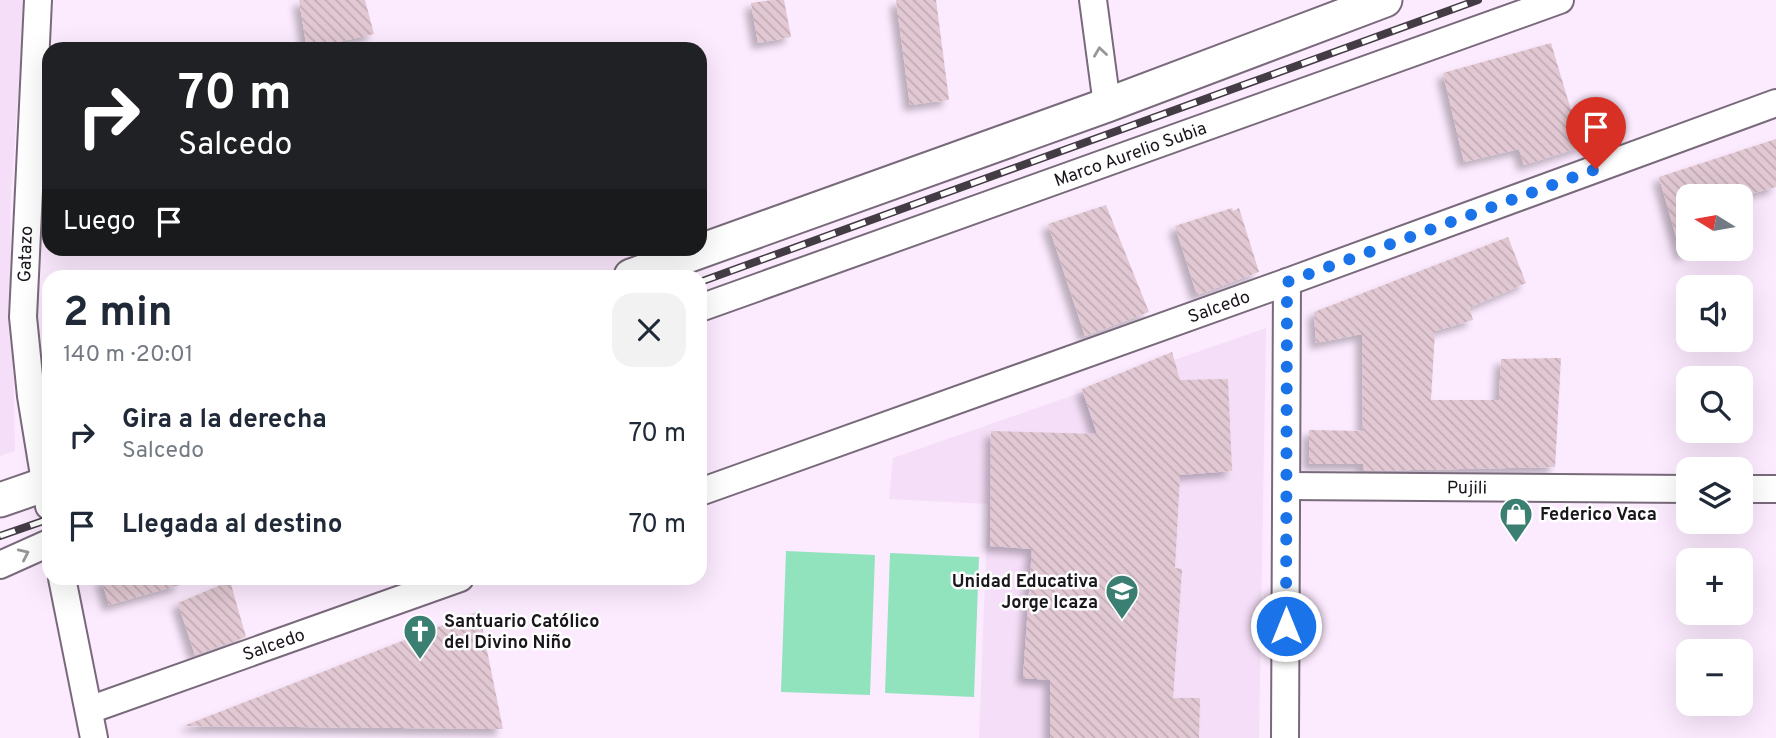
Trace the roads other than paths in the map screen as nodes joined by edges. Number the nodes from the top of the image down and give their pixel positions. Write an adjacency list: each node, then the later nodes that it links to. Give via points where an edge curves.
1 (38, 0): 12 (street, Gatazo, via 23,317)
2 (1093, 0): 6 (street, one-way to 2)
3 (1385, 0): 6 (street)
4 (1560, 0): 11 (street, Marco Aurelio Subia)
5 (1776, 103): 10 (street, Salcedo)
6 (1107, 105): 7 (street)
7 (707, 249)
8 (687, 256): 9 (street)
9 (648, 270)
10 (1287, 282): 13 (street); 14 (street, Salcedo)
11 (707, 306)
12 (42, 449)
13 (1287, 486): 15 (street, Pujili); 26 (street)
14 (707, 489)
15 (1676, 489)
16 (1753, 489): 17 (street)
17 (1776, 489)
18 (42, 492): 19 (street)
19 (0, 500)
20 (42, 545): 21 (street, one-way to 20)
21 (0, 565)
22 (63, 585): 24 (street)
23 (440, 585): 24 (street, Salcedo)
24 (89, 710): 25 (street)
25 (94, 738)
26 (1285, 738)

